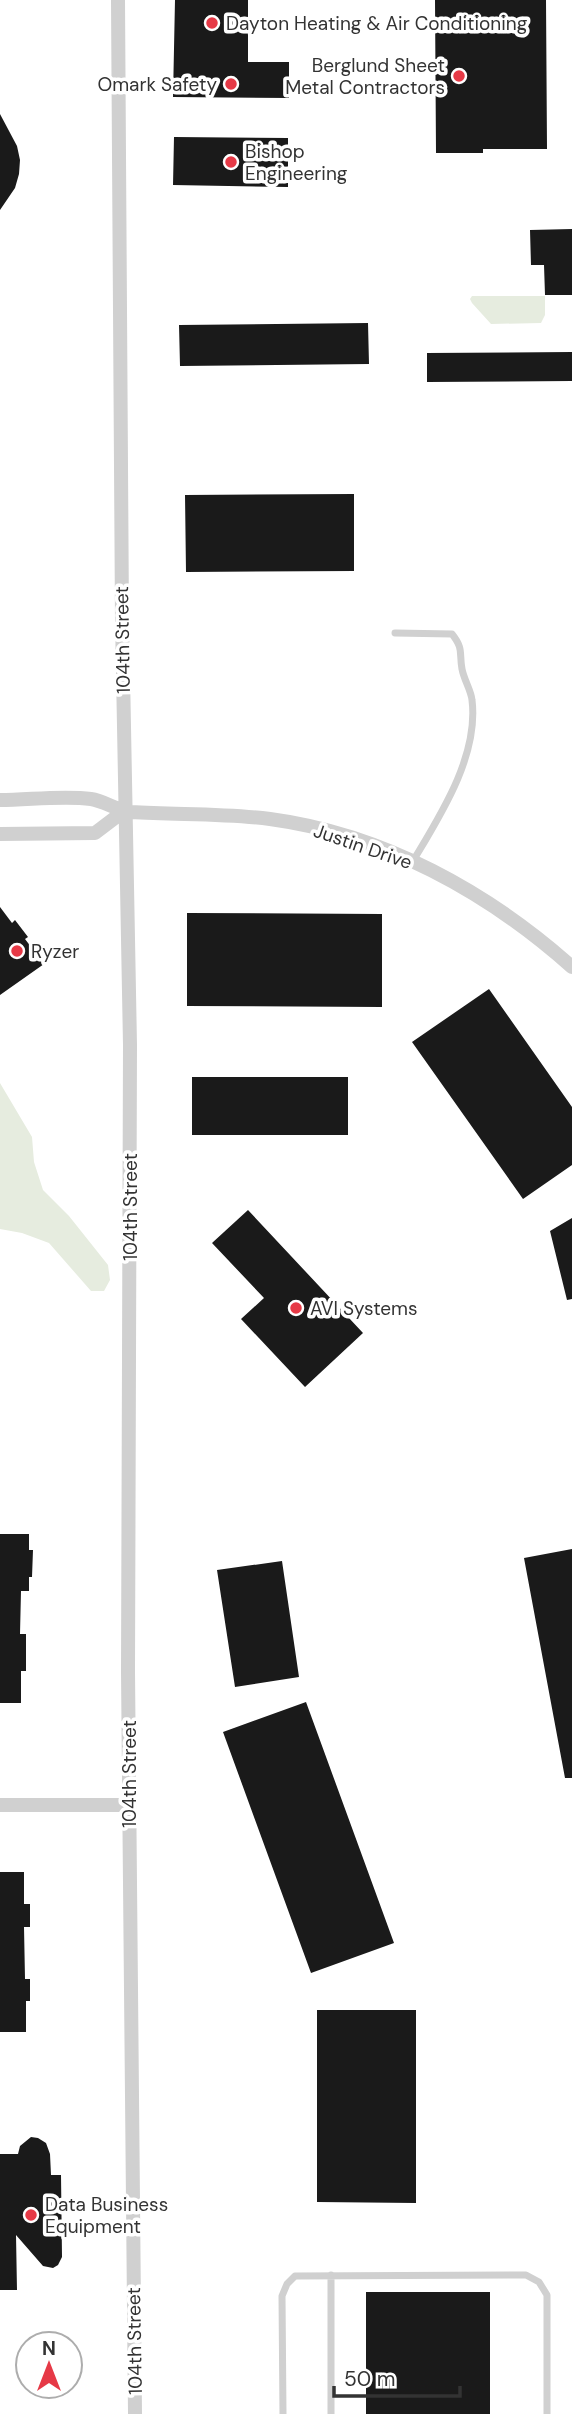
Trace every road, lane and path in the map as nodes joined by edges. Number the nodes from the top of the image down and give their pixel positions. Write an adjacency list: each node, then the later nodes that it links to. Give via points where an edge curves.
1 (118, 0): 4 (street, 104th Street)
2 (395, 633): 6 (lane, via 452,634 461,645 462,668 472,699 458,780)
3 (0, 800): 4 (street, Justin Drive, via 92,799)
4 (124, 811): 5 (street, via 95,833); 6 (street, Justin Drive, via 271,819 377,846); 9 (street, 104th Street, via 130,1058)
5 (0, 834)
6 (412, 862): 7 (street, Justin Drive, via 495,906)
7 (572, 967)
8 (0, 1805): 9 (street)
9 (129, 1805): 11 (street, 104th Street)
10 (331, 2275): 12 (lane, via 295,2276 286,2284 282,2296); 13 (lane); 14 (lane, via 526,2275 540,2282 547,2295)
11 (135, 2414)
12 (283, 2414)
13 (331, 2414)
14 (547, 2414)

